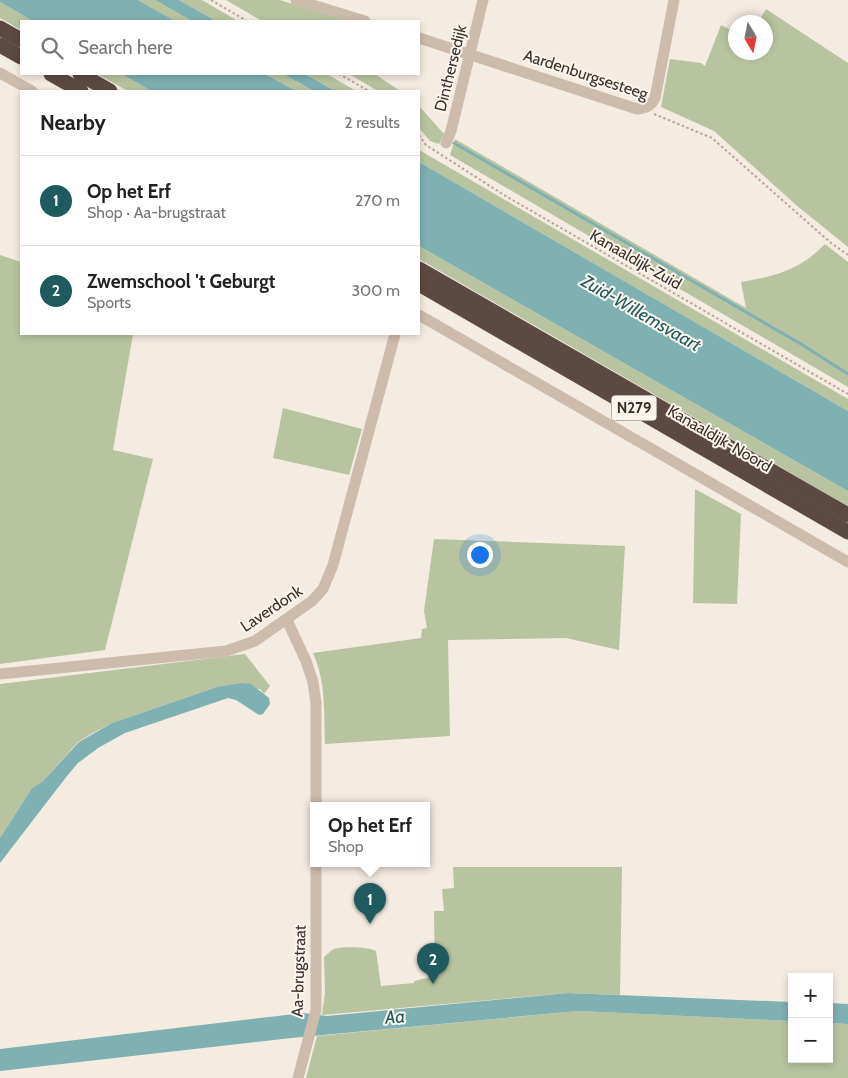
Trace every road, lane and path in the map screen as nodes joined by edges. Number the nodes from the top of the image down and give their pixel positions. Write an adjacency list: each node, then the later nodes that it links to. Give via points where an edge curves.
1 (211, 0): 5 (path)
2 (296, 0): 6 (street)
3 (483, 0): 11 (street, Dinthersedijk)
4 (674, 0): 21 (street, via 655,98)
5 (245, 20)
6 (362, 20)
7 (0, 28): 9 (highway)
8 (420, 38): 11 (street, Aardenburgsesteeg)
9 (20, 39)
10 (0, 45): 12 (highway)
11 (470, 54): 21 (street, Aardenburgsesteeg, via 638,109); 23 (street, Dinthersedijk)
12 (20, 56)
13 (0, 73): 17 (street)
14 (53, 75): 18 (highway)
15 (82, 75): 19 (highway)
16 (341, 75): 20 (path)
17 (30, 90)
18 (79, 90)
19 (108, 90)
20 (367, 90)
21 (647, 108): 24 (path, Aardenburgsesteeg, via 712,138)
22 (420, 137): 29 (path, Kanaaldijk-Zuid, via 426,145 504,194)
23 (446, 143)
24 (848, 256)
25 (420, 270): 30 (highway, Kanaaldijk-Noord / N279)
26 (420, 285): 31 (highway, Kanaaldijk-Noord / N279)
27 (420, 316): 32 (street)
28 (395, 335): 33 (street, Laverdonk, via 329,578 312,601)
29 (848, 394)
30 (848, 515)
31 (848, 532)
32 (848, 562)
33 (286, 620): 34 (street, Laverdonk, via 255,641 226,651); 35 (street, via 313,682)
34 (0, 674)
35 (316, 802)
36 (316, 867): 37 (street, Aa-brugstraat, via 316,1010)
37 (298, 1078)

